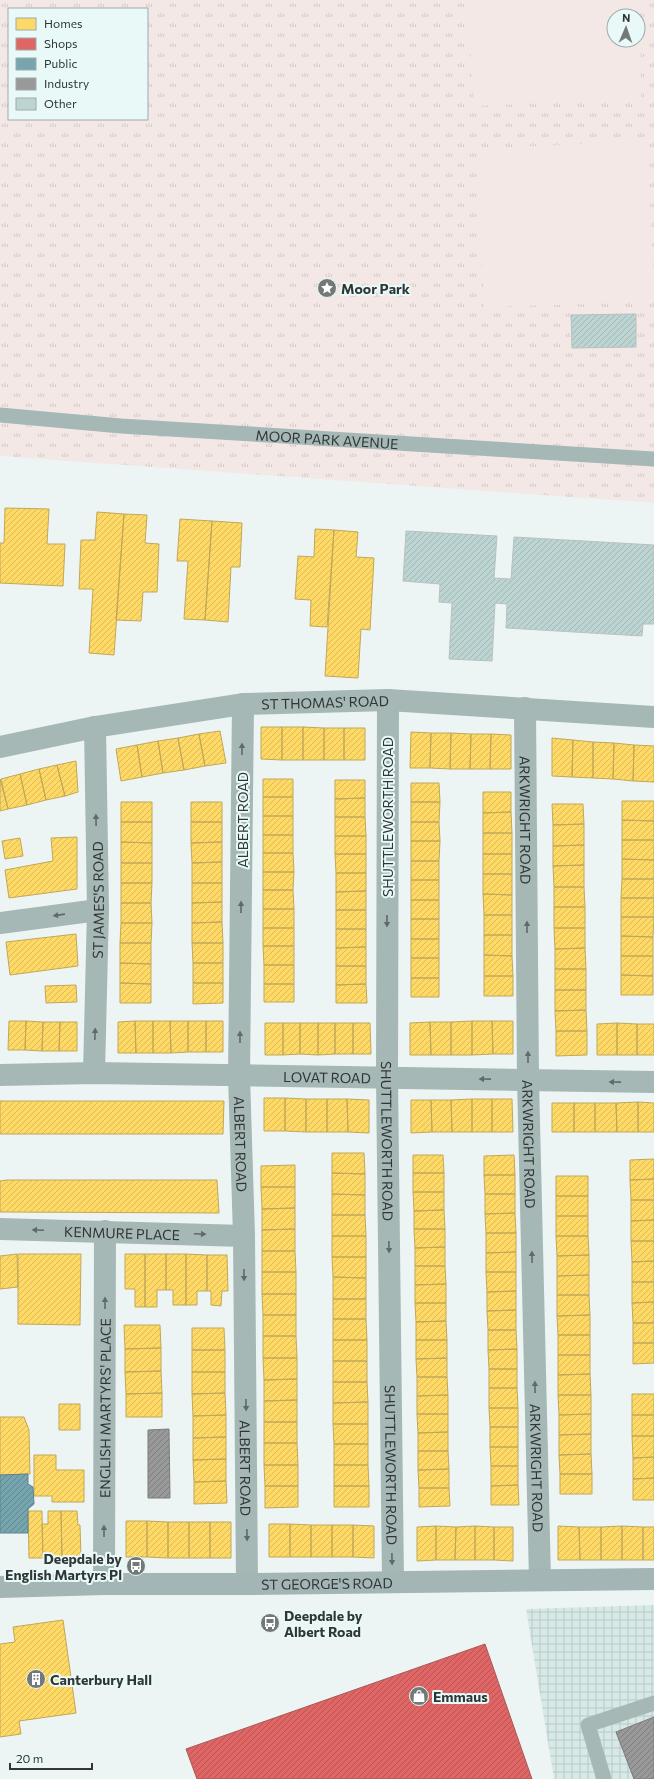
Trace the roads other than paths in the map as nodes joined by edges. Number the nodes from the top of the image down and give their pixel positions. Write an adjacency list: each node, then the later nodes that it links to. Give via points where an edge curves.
1 (0, 415): 2 (lane, MOOR PARK AVENUE, via 121,426)
2 (654, 459)
3 (388, 700): 4 (street, ST THOMAS' ROAD); 5 (street, ST THOMAS' ROAD); 14 (street, SHUTTLEWORTH ROAD, one-way to 14)
4 (243, 704): 7 (street, ST THOMAS' ROAD); 13 (street, ALBERT ROAD, one-way to 4)
5 (525, 708): 6 (street, ST THOMAS' ROAD); 15 (street, ARKWRIGHT ROAD, one-way to 5)
6 (654, 717)
7 (95, 727): 8 (street, ST THOMAS' ROAD); 9 (street, ST JAMES'S ROAD, one-way to 7)
8 (0, 747)
9 (98, 910): 10 (street, one-way to 10); 11 (street, ST JAMES'S ROAD, one-way to 9)
10 (0, 923)
11 (94, 1073): 12 (street, LOVAT ROAD); 13 (street, LOVAT ROAD)
12 (0, 1076)
13 (239, 1076): 14 (street, LOVAT ROAD); 19 (street, ALBERT ROAD)
14 (387, 1078): 15 (street, LOVAT ROAD, one-way to 14); 22 (street, SHUTTLEWORTH ROAD, one-way to 22)
15 (528, 1080): 16 (street, LOVAT ROAD, one-way to 15); 21 (street, ARKWRIGHT ROAD, one-way to 15)
16 (654, 1082)
17 (0, 1229): 18 (street, KENMURE PLACE, one-way to 17)
18 (105, 1232): 19 (street, KENMURE PLACE, one-way to 19); 23 (street, ENGLISH MARTYRS' PLACE, one-way to 18)
19 (244, 1236): 24 (street, ALBERT ROAD, one-way to 24)
20 (654, 1579): 21 (street, ST GEORGE'S ROAD)
21 (540, 1580): 22 (street, ST GEORGE'S ROAD)
22 (393, 1581): 24 (street, ST GEORGE'S ROAD)
23 (104, 1584): 24 (street, ST GEORGE'S ROAD); 25 (street, ST GEORGE'S ROAD)
24 (247, 1584)
25 (0, 1587)
26 (654, 1703): 27 (lane, via 588,1725)
27 (604, 1779)

